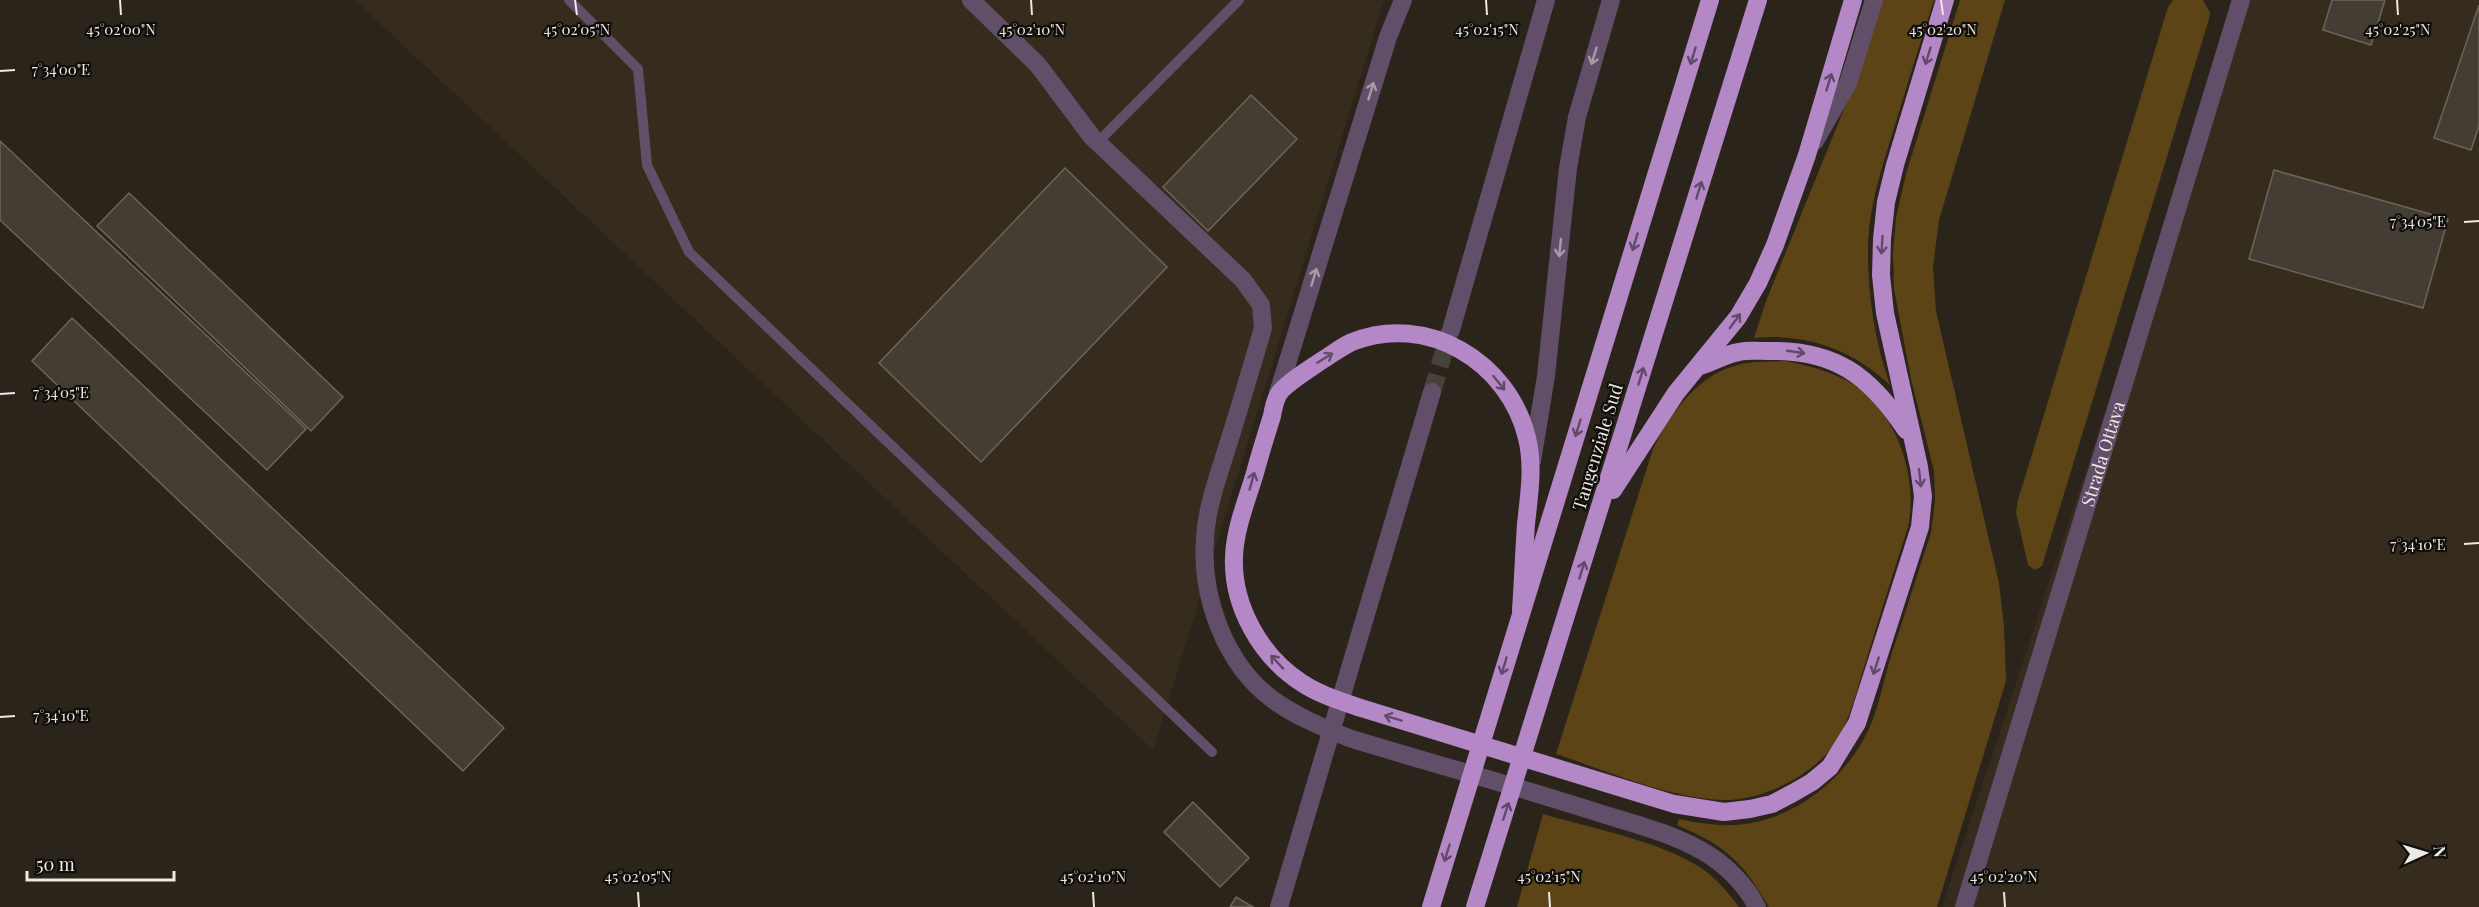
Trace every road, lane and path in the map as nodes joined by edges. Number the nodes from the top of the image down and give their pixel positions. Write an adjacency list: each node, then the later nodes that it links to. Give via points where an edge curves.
1 (569, 0): 23 (lane, via 638,69 647,165 689,252)
2 (971, 0): 13 (street, via 1038,65)
3 (1239, 0): 13 (lane)
4 (1403, 0): 18 (street, one-way to 4, via 1388,37)
5 (1546, 0): 15 (street)
6 (1611, 0): 20 (street, one-way to 20, via 1577,117 1568,168 1546,376)
7 (1710, 0): 22 (highway, Tangenziale Sud, one-way to 22)
8 (1758, 0): 21 (highway, Tangenziale Sud, one-way to 8)
9 (1853, 0): 14 (highway, one-way to 9)
10 (1874, 0): 14 (street, via 1848,82)
11 (1945, 0): 19 (highway, one-way to 19, via 1895,165 1882,239 1885,313)
12 (2241, 0): 28 (street, Strada Ottava)
13 (1098, 142): 27 (street, via 1244,280 1261,305 1263,328 1212,497 1205,540 1208,585 1215,613 1237,664 1271,699 1316,725 1675,837 1727,869)
14 (1807, 155): 16 (highway, one-way to 14, via 1738,317 1758,283)
15 (1451, 330)
16 (1699, 367): 19 (highway, one-way to 19, via 1739,352 1789,350 1815,354 1860,375 1888,404); 21 (highway, via 1676,393)
17 (1432, 392): 24 (street)
18 (1278, 393): 19 (highway, one-way to 18, via 1923,496 1920,527 1857,723 1830,767 1812,782 1773,804 1724,812 1674,804 1361,708 1325,695 1286,672 1250,625 1237,584 1234,558 1237,532); 20 (highway, one-way to 20, via 1350,343 1376,335 1423,336 1443,341 1479,362 1500,382 1518,410)
19 (1911, 437)
20 (1531, 472): 22 (highway)
21 (1599, 512): 26 (highway, Tangenziale Sud, one-way to 21)
22 (1521, 610): 25 (highway, Tangenziale Sud, one-way to 25)
23 (1212, 752)
24 (1279, 907)
25 (1431, 907)
26 (1475, 907)
27 (1756, 907)
28 (1964, 907)

